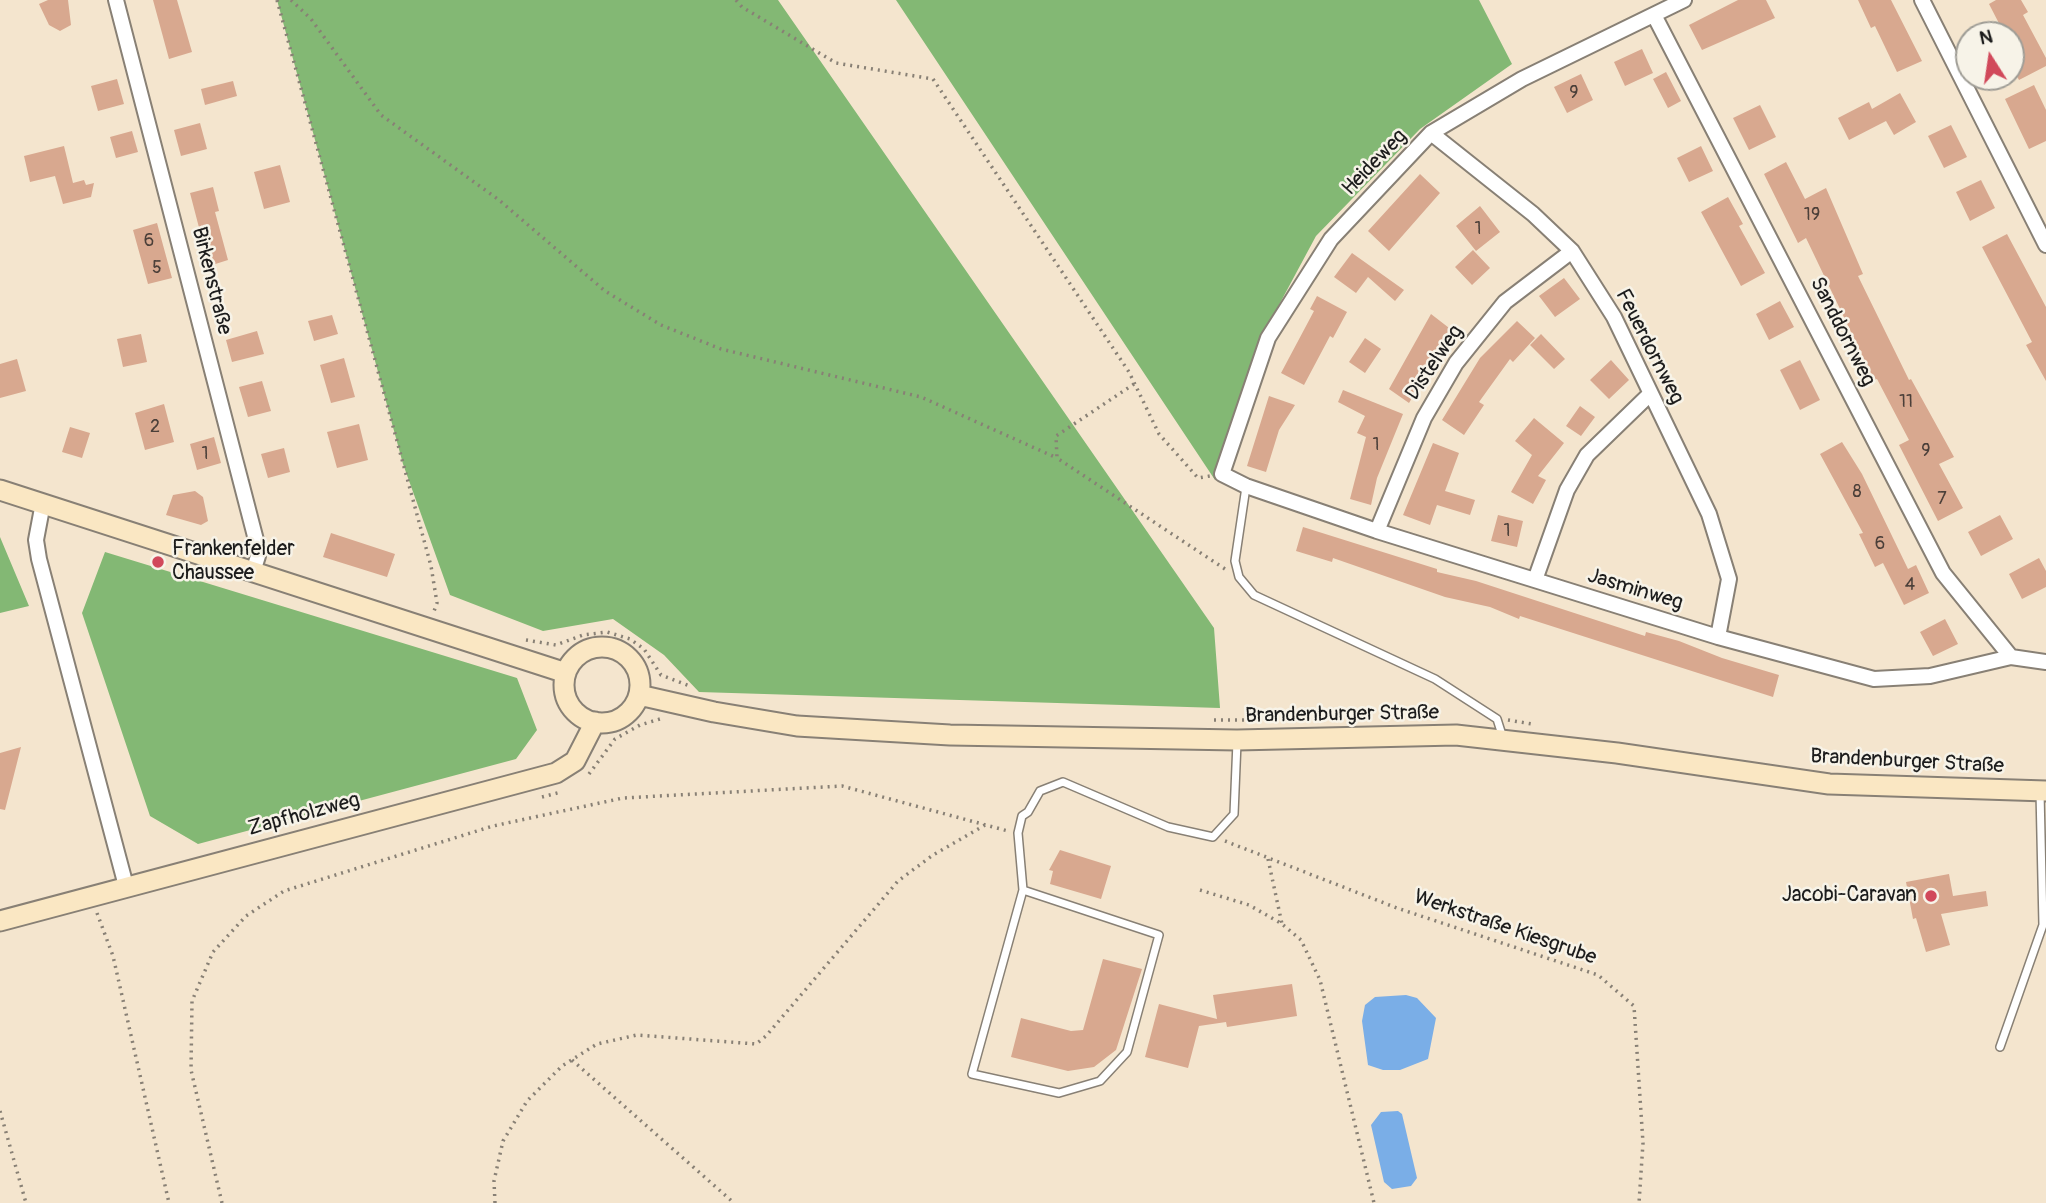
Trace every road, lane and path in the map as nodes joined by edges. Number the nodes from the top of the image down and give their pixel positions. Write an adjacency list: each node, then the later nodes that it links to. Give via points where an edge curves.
1 (116, 0): 19 (street, Birkenstraße, via 256,540)
2 (277, 0): 24 (path, via 431,566 437,603)
3 (291, 0): 13 (path, via 311,19 381,115 499,200 605,291 661,325 720,349 921,397)
4 (736, 0): 11 (path, via 836,63 933,79)
5 (1684, 0): 7 (street, Heideweg)
6 (1922, 0): 9 (street)
7 (1654, 15): 8 (street, Heideweg, via 1521,79); 27 (street, Sanddornweg, via 1943,573)
8 (1432, 133): 10 (street, Feuerdornweg); 14 (street, Heideweg, via 1331,239 1268,338)
9 (2046, 245)
10 (1572, 251): 12 (street, Feuerdornweg, via 1614,317); 18 (street, Distelweg, via 1505,302 1456,363 1423,418)
11 (1134, 384): 13 (path, via 1056,436); 14 (path, via 1159,434 1198,478)
12 (1650, 394): 21 (street, via 1587,454 1567,490); 25 (street, Feuerdornweg, via 1709,514 1730,579)
13 (1058, 458): 20 (path)
14 (1222, 474): 15 (street, Jasminweg)
15 (1246, 486): 18 (street, Jasminweg); 20 (lane, via 1235,561)
16 (0, 490): 17 (street)
17 (43, 503): 19 (street); 40 (street, via 36,540 39,559)
18 (1377, 531): 21 (street, Jasminweg)
19 (253, 572): 24 (street)
20 (1238, 578): 33 (lane, via 1254,594 1473,702 1497,719)
21 (1535, 580): 25 (street, Jasminweg)
22 (422, 609): 24 (path)
23 (445, 616): 24 (path)
24 (431, 621): 29 (street)
25 (1718, 637): 27 (street, Jasminweg, via 1874,679 1930,676)
26 (514, 638): 30 (path, via 556,645 607,632 644,649 661,675)
27 (2011, 657): 28 (street, Jasminweg)
28 (2046, 662)
29 (566, 673): 31 (street, via 582,653 607,647 630,659 640,682); 32 (street, via 564,686 573,709)
30 (670, 680)
31 (639, 695): 32 (street, via 617,719); 34 (street, Brandenburger Straße, via 797,726 950,735)
32 (595, 722): 40 (street, Zapfholzweg, via 575,761 556,773)
33 (1503, 738): 34 (street, Brandenburger Straße); 35 (street, Brandenburger Straße, via 1829,784)
34 (1237, 740): 38 (lane, via 1234,814)
35 (2043, 791): 46 (lane, via 2043,925)
36 (986, 825): 37 (path); 47 (path, via 898,881 756,1044 637,1035 597,1044); 51 (path, via 842,786 623,797 493,826 284,891 246,916 213,952 192,1001 191,1070)
37 (1018, 833): 38 (lane, via 1022,816 1040,791 1063,782 1168,827); 41 (lane)
38 (1213, 837): 39 (path, Werkstraße Kiesgrube)
39 (1268, 859): 45 (path); 55 (path, Werkstraße Kiesgrube, via 1598,975 1634,1006 1643,1143)
40 (126, 886): 43 (street, Zapfholzweg)
41 (1023, 890): 41 (lane, via 1159,935 1127,1052 1100,1081 1059,1093 972,1074)
42 (1200, 890): 45 (path, via 1249,905)
43 (89, 897): 44 (street, Zapfholzweg); 50 (path, via 113,956)
44 (0, 921)
45 (1283, 924): 54 (path, via 1301,940 1320,980)
46 (2000, 1047)
47 (572, 1060): 52 (path, via 527,1101 503,1141 494,1181); 53 (path)
48 (0, 1111): 49 (path)
49 (26, 1203)
50 (169, 1203)
51 (222, 1203)
52 (495, 1203)
53 (734, 1203)
54 (1374, 1203)
55 (1639, 1203)

